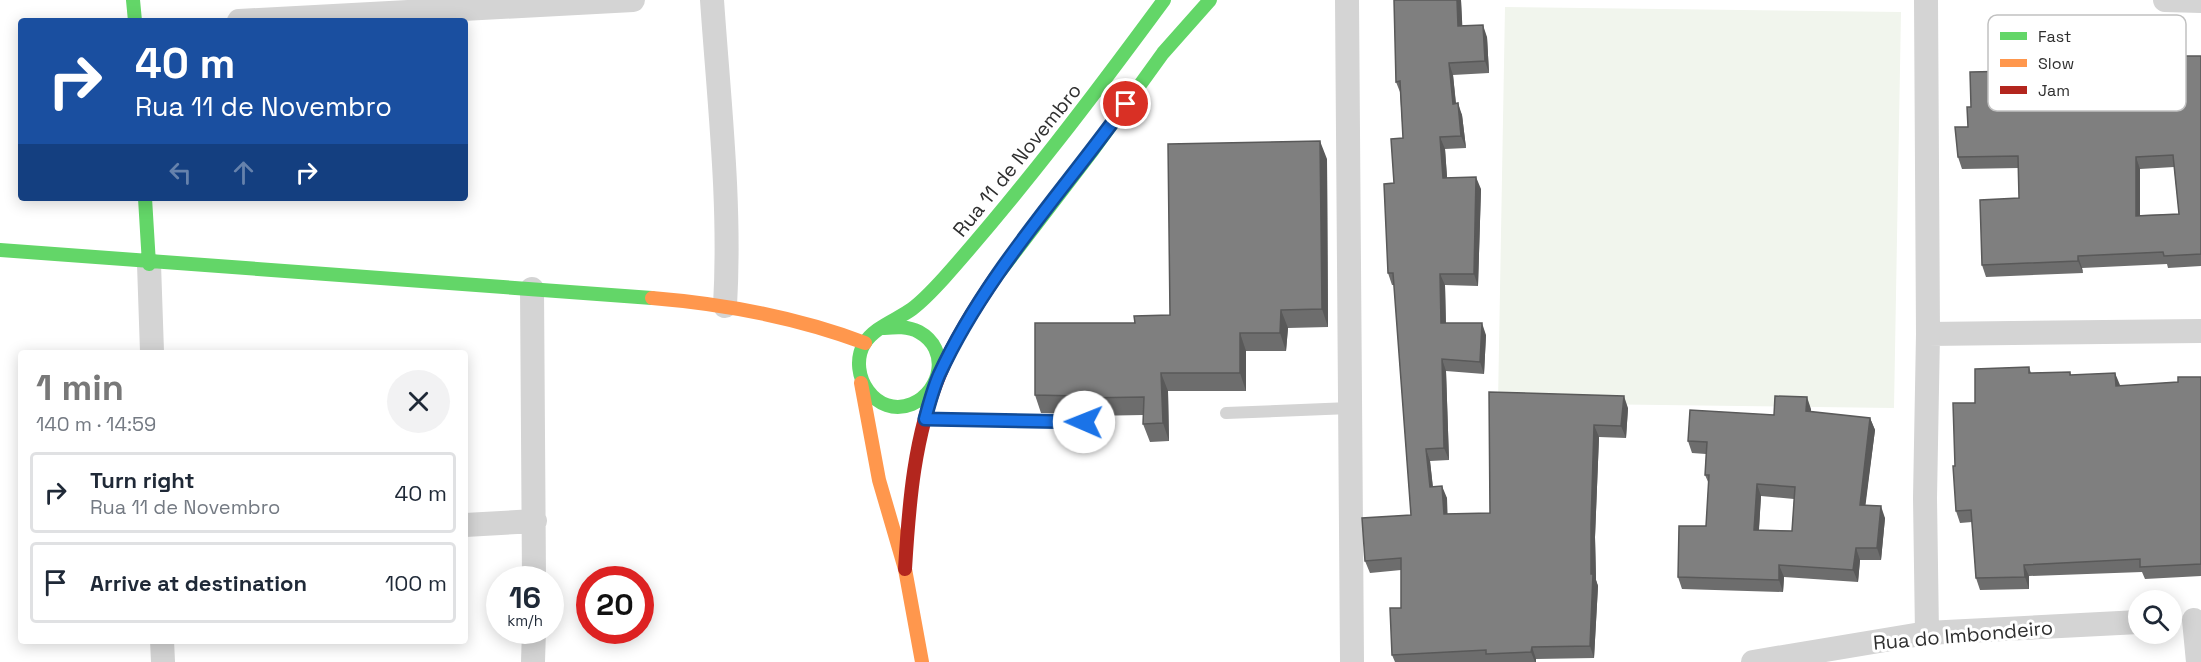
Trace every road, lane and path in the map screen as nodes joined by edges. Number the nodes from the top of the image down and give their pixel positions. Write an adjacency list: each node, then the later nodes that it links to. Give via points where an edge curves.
1 (133, 0): 11 (main road)
2 (633, 0): 10 (street)
3 (712, 0): 17 (street, via 725,172)
4 (1164, 0): 18 (main road, Rua 11 de Novembro, via 987,231 916,307)
5 (1210, 0): 23 (main road, via 1136,89 1010,257 970,315)
6 (1347, 0): 25 (street)
7 (1926, 0): 20 (street)
8 (2165, 0): 9 (street)
9 (2201, 1)
10 (418, 5): 12 (street)
11 (135, 18)
12 (272, 18)
13 (145, 201): 15 (main road)
14 (0, 250): 15 (main road)
15 (148, 264): 16 (main road); 22 (street)
16 (532, 289): 17 (main road); 29 (street)
17 (725, 306): 21 (main road, via 835,330)
18 (884, 328): 21 (main road, Rua 11 de Novembro); 23 (main road, via 909,327 931,341 940,364)
19 (2201, 331): 20 (street)
20 (1928, 334): 35 (street)
21 (865, 343): 24 (main road, via 859,356)
22 (152, 350)
23 (938, 377): 24 (main road, via 922,400 894,407 869,395); 27 (main road)
24 (861, 383): 32 (main road, via 879,480)
25 (1350, 408): 26 (lane); 42 (street)
26 (1226, 413)
27 (925, 419): 28 (lane); 32 (main road, via 913,466)
28 (1084, 422)
29 (535, 520): 30 (street); 31 (street)
30 (468, 525)
31 (534, 566)
32 (905, 569): 41 (main road)
33 (2189, 620): 44 (street)
34 (2128, 623): 35 (street, Rua do Imbondeiro)
35 (1927, 633): 38 (street, Rua do Imbondeiro)
36 (162, 644): 39 (street)
37 (534, 644): 40 (street)
38 (1815, 656): 43 (street, Rua do Imbondeiro)
39 (163, 662)
40 (533, 662)
41 (922, 662)
42 (1352, 662)
43 (1753, 662)
44 (2198, 662)

